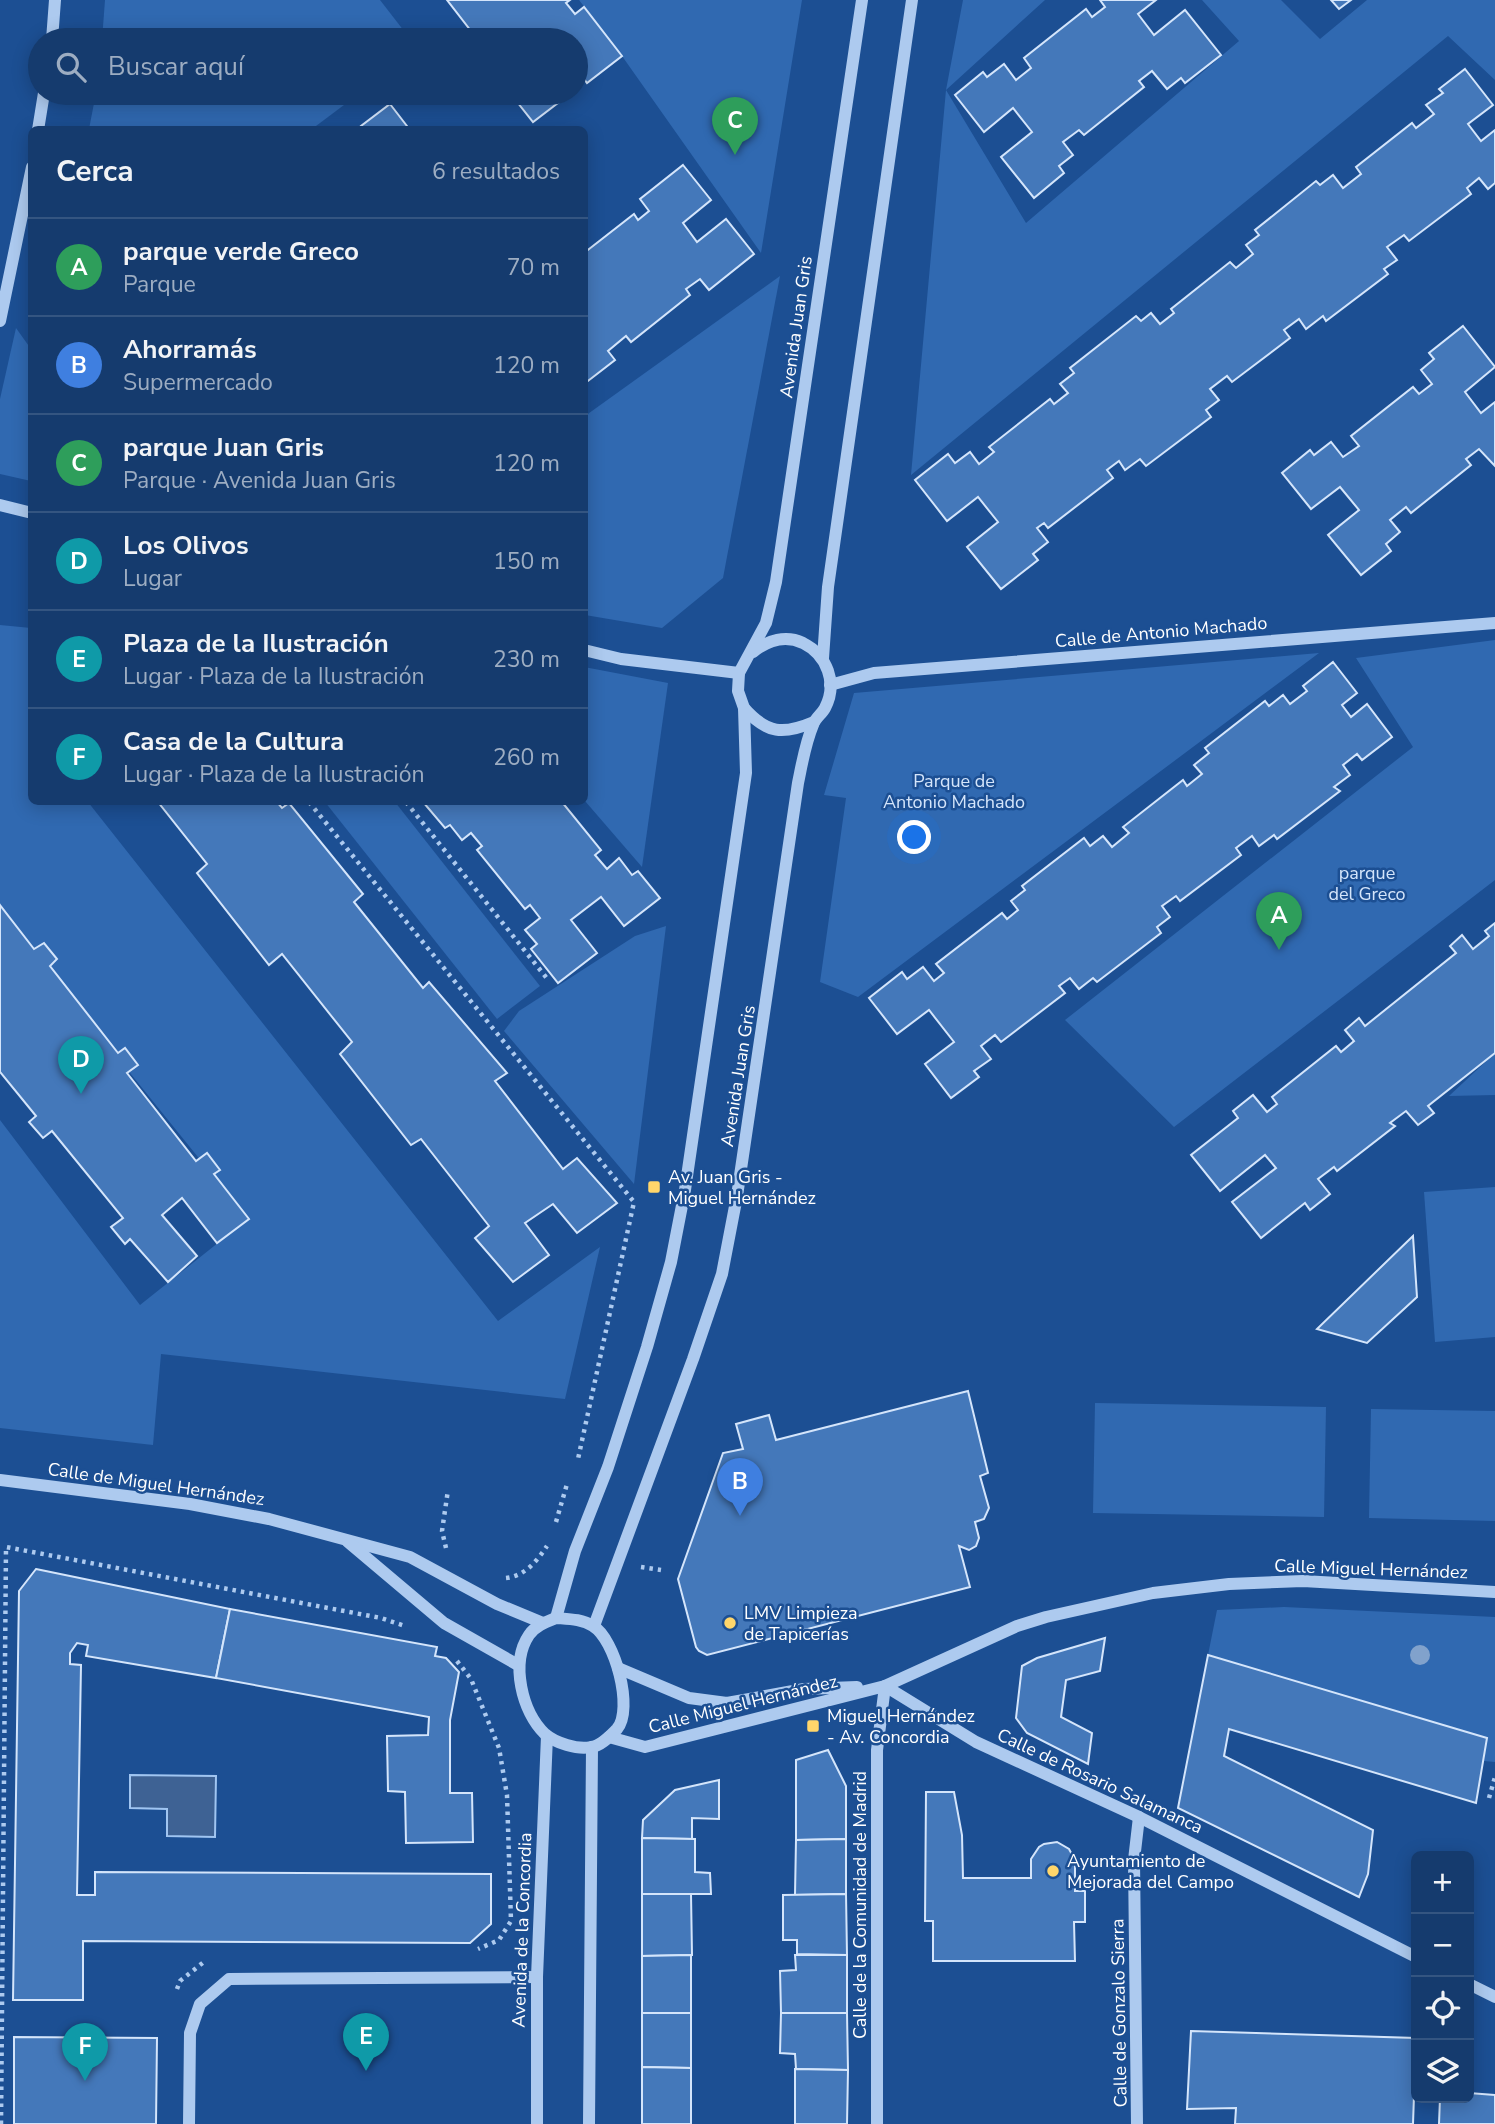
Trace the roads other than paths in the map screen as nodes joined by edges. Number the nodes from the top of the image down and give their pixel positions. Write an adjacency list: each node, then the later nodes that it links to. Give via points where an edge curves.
1 (55, 0): 4 (street)
2 (862, 0): 13 (street, Avenida Juan Gris, via 776,582 766,623)
3 (912, 0): 14 (street, via 828,587)
4 (53, 28)
5 (42, 105): 6 (street)
6 (39, 126)
7 (28, 186): 8 (street)
8 (0, 320)
9 (0, 505): 10 (street)
10 (28, 512)
11 (1495, 623): 16 (street, Calle de Antonio Machado, via 874,673)
12 (588, 651): 15 (street)
13 (749, 655): 14 (street, via 780,638 798,640); 15 (street, Avenida Juan Gris)
14 (823, 658): 16 (street)
15 (739, 673): 17 (street, Avenida Juan Gris, via 738,691)
16 (830, 685): 18 (street, Avenida Juan Gris, via 825,708)
17 (744, 708): 18 (street, via 756,722 773,730 794,730); 22 (street, Avenida Juan Gris, via 746,773 671,1262 648,1347 575,1551)
18 (814, 722): 24 (street, Avenida Juan Gris, via 799,783 722,1273)
19 (0, 1480): 20 (street, Calle de Miguel Hernández, via 190,1504)
20 (346, 1540): 23 (street, via 410,1557); 25 (street, via 444,1623)
21 (1495, 1592): 27 (street, Calle Miguel Hernández, via 1303,1581 1153,1593 1017,1626)
22 (556, 1618): 23 (street); 24 (street)
23 (543, 1623): 25 (street, via 529,1633)
24 (594, 1626): 26 (street)
25 (518, 1665): 28 (street, via 527,1705)
26 (618, 1668): 27 (street, Calle Miguel Hernández, via 689,1698 727,1703 804,1689); 29 (street, via 624,1699 621,1724)
27 (885, 1686): 29 (street, Calle Miguel Hernández, via 645,1747); 31 (street, Calle de Rosario Salamanca, via 976,1742); 39 (street, Calle de la Comunidad de Madrid, via 877,1750)
28 (547, 1737): 30 (street, via 569,1746); 33 (street, Avenida de la Concordia)
29 (609, 1737): 30 (street)
30 (592, 1747): 38 (street)
31 (1139, 1817): 32 (street, Calle de Rosario Salamanca); 40 (street, Calle de Gonzalo Sierra, via 1134,1860)
32 (1411, 1954)
33 (537, 1977): 36 (street, via 229,1979 200,2004 190,2033); 37 (street, Avenida de la Concordia)
34 (1474, 1986): 35 (street)
35 (1495, 1997)
36 (190, 2124)
37 (537, 2124)
38 (589, 2124)
39 (877, 2124)
40 (1137, 2124)

